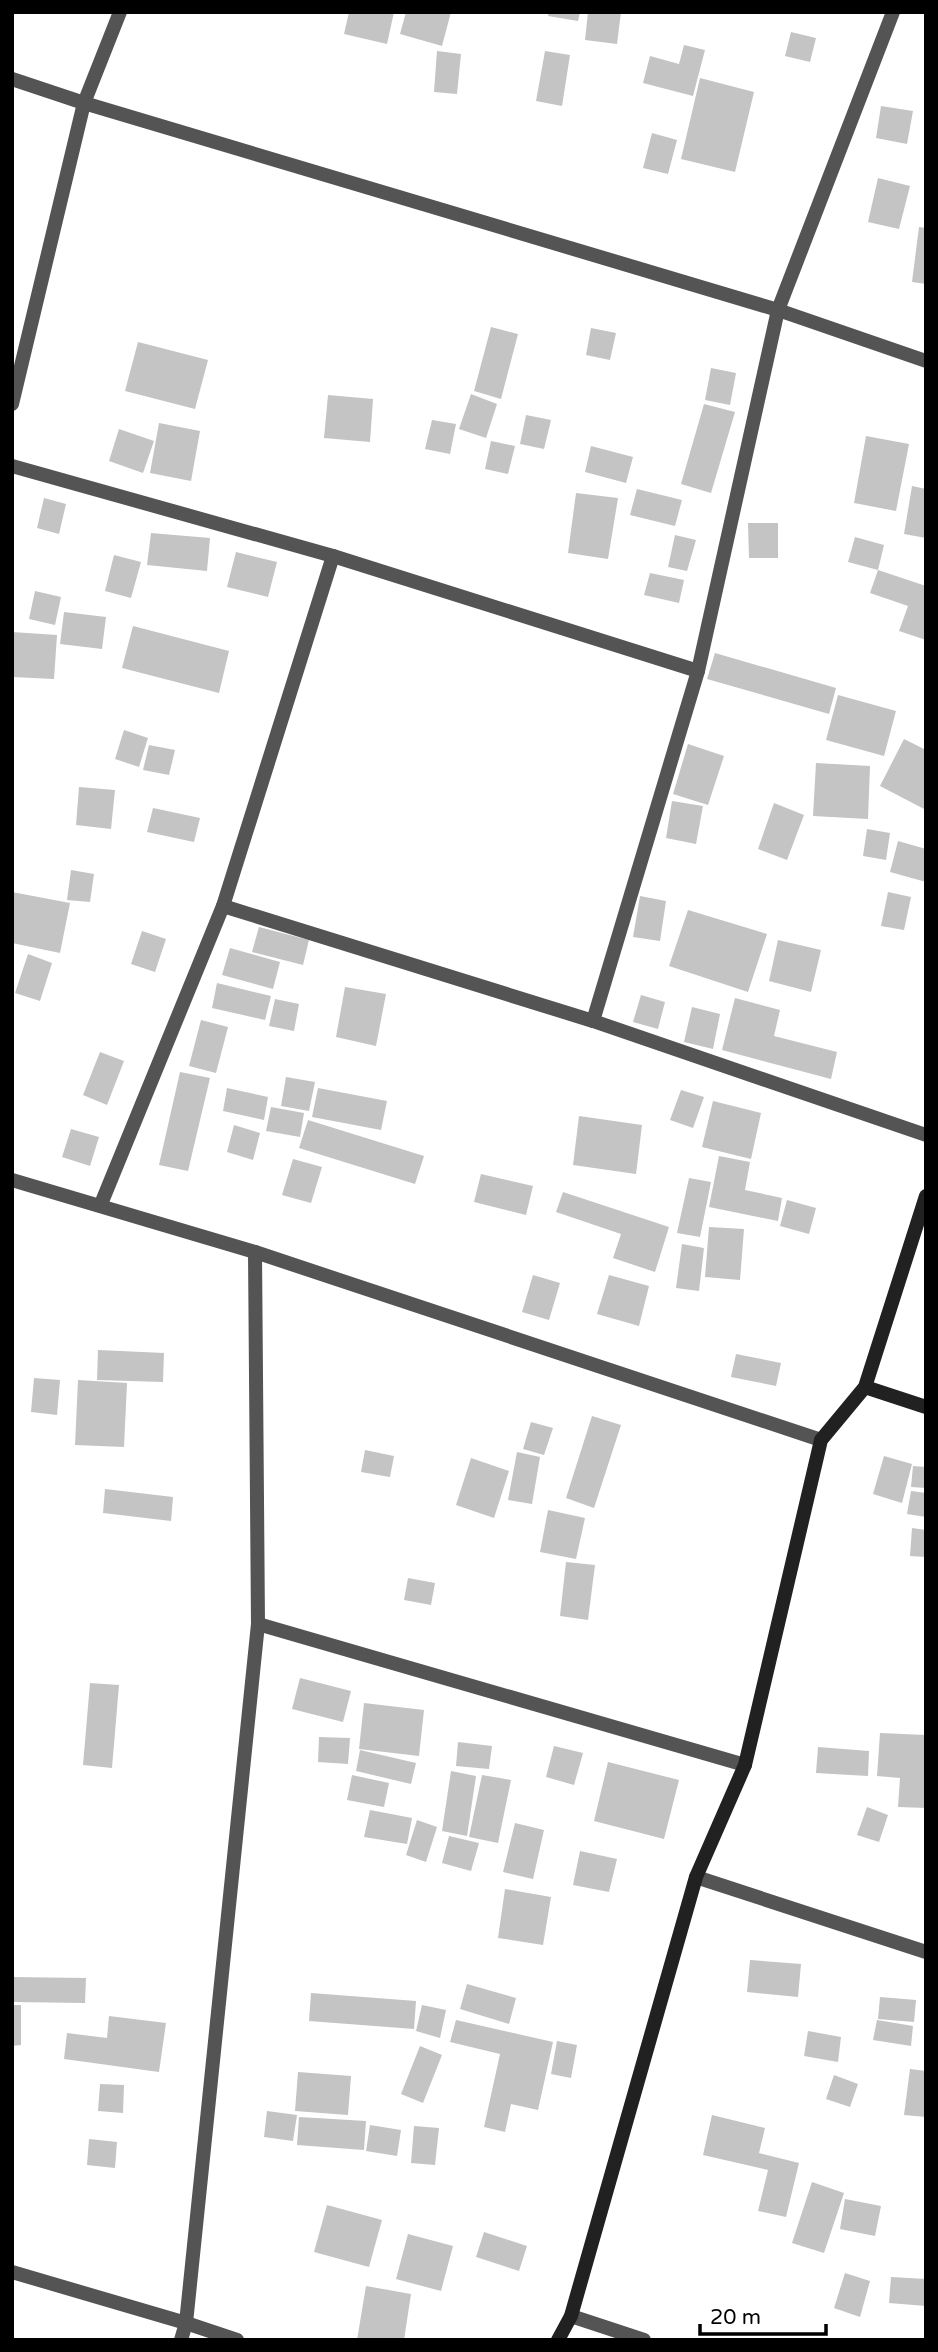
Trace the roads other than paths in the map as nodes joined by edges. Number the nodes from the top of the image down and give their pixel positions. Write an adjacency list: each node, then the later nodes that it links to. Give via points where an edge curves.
1 (120, 12): 4 (street)
2 (893, 12): 5 (street)
3 (12, 79): 4 (street)
4 (84, 103): 5 (street); 7 (street)
5 (778, 310): 6 (street); 10 (street)
6 (926, 361)
7 (12, 404)
8 (12, 466): 9 (street)
9 (332, 556): 10 (street); 11 (street)
10 (698, 671): 12 (street)
11 (223, 906): 12 (street); 16 (street)
12 (593, 1021): 13 (street)
13 (926, 1135)
14 (12, 1180): 16 (street)
15 (926, 1196): 18 (street)
16 (101, 1204): 17 (street)
17 (255, 1252): 20 (street); 21 (street)
18 (865, 1387): 19 (street); 20 (street)
19 (926, 1407)
20 (821, 1440): 22 (street)
21 (258, 1624): 22 (street); 27 (street)
22 (746, 1765): 23 (street)
23 (696, 1877): 24 (street); 26 (street)
24 (926, 1952)
25 (12, 2272): 27 (street)
26 (572, 2316): 30 (street); 31 (street)
27 (187, 2323): 28 (street); 29 (street)
28 (181, 2340)
29 (237, 2340)
30 (558, 2340)
31 (643, 2340)

